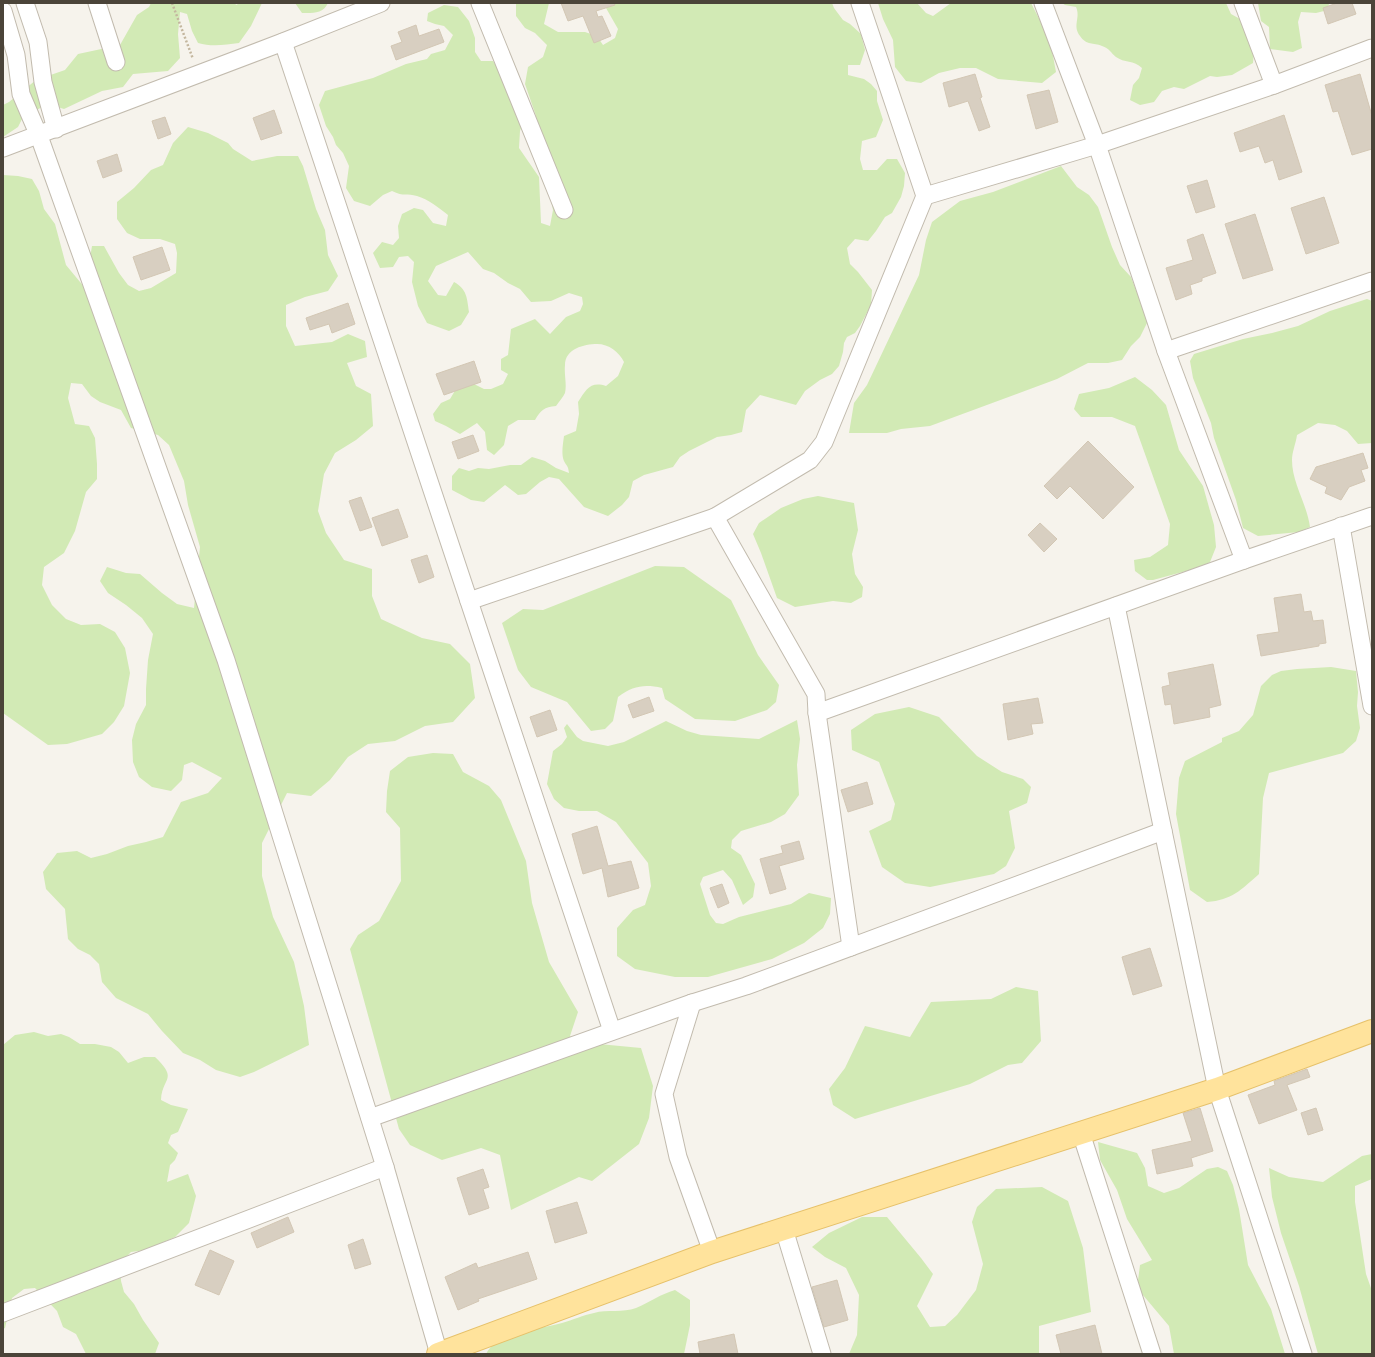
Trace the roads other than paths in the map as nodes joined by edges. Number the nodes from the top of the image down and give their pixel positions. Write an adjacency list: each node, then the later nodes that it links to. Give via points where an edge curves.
1 (25, 3): 13 (street, via 38,42 43,82)
2 (97, 3): 11 (street)
3 (381, 3): 9 (street)
4 (480, 3): 18 (street)
5 (860, 3): 17 (street)
6 (1043, 3): 15 (street)
7 (1243, 3): 12 (street)
8 (3, 11): 14 (street, via 16,54 21,94)
9 (283, 42): 13 (street); 25 (street)
10 (1372, 48): 12 (street)
11 (116, 62)
12 (1274, 85): 15 (street)
13 (56, 129): 14 (street)
14 (39, 136): 16 (street); 35 (street, via 226,660)
15 (1097, 145): 17 (street); 20 (street)
16 (3, 148)
17 (926, 196): 22 (street, via 824,442 810,460)
18 (564, 210)
19 (1372, 281): 20 (street)
20 (1166, 351): 24 (street)
21 (1372, 516): 23 (street)
22 (715, 517): 25 (street); 28 (street, via 816,694)
23 (1341, 526): 24 (street); 27 (street)
24 (1244, 560): 26 (street)
25 (469, 602): 32 (street)
26 (1116, 606): 28 (street); 29 (street)
27 (1372, 706)
28 (817, 713): 30 (street)
29 (1163, 831): 30 (street); 34 (street)
30 (851, 947): 31 (street)
31 (692, 1003): 32 (street); 39 (street, via 664,1094 678,1157)
32 (612, 1031): 35 (street)
33 (1371, 1034): 34 (main road)
34 (1217, 1089): 36 (main road); 44 (street)
35 (370, 1118): 37 (street)
36 (1081, 1133): 38 (main road); 43 (street)
37 (385, 1167): 40 (street); 41 (street)
38 (784, 1229): 39 (main road); 42 (street)
39 (712, 1252): 41 (main road)
40 (3, 1313)
41 (438, 1354)
42 (822, 1354)
43 (1152, 1354)
44 (1303, 1354)

